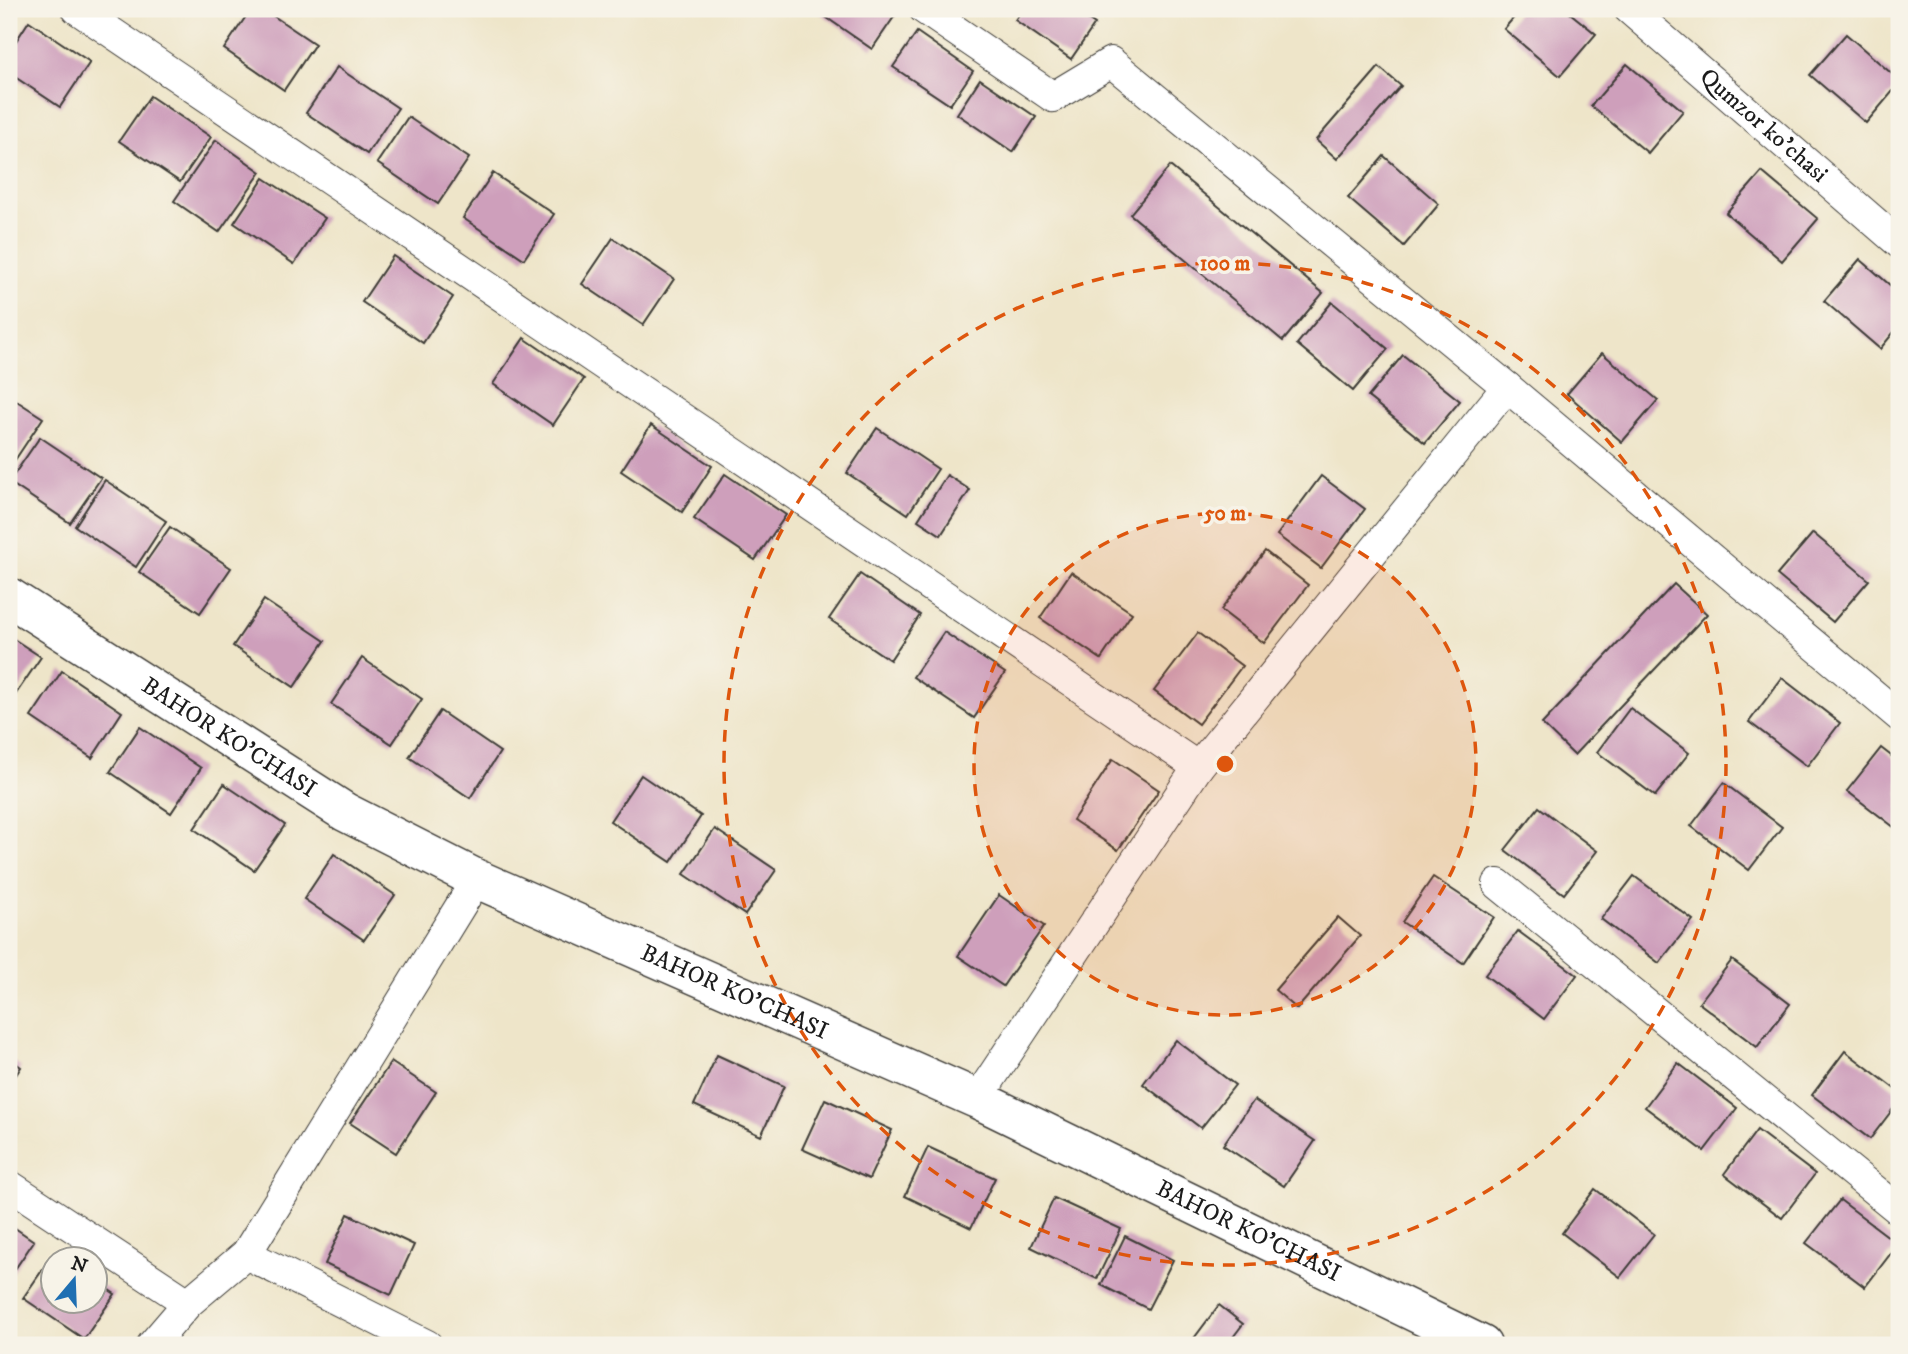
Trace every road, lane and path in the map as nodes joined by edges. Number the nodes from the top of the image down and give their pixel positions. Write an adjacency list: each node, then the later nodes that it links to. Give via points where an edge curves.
1 (77, 9): 8 (street)
2 (924, 9): 5 (street, via 1053,97 1111,62)
3 (1629, 9): 4 (street, Qumzor ko'chasi)
4 (1899, 243)
5 (1507, 387): 7 (street); 8 (street)
6 (9, 597): 9 (street, BAHOR KO'CHASI, via 345,812)
7 (1899, 716)
8 (1198, 767): 11 (street)
9 (477, 879): 11 (street, BAHOR KO'CHASI); 14 (street)
10 (1498, 884): 13 (street)
11 (977, 1100): 18 (street, BAHOR KO'CHASI)
12 (9, 1185): 15 (street)
13 (1899, 1210)
14 (246, 1254): 15 (street); 17 (street)
15 (188, 1303): 16 (street)
16 (152, 1345)
17 (427, 1345)
18 (1482, 1345)

